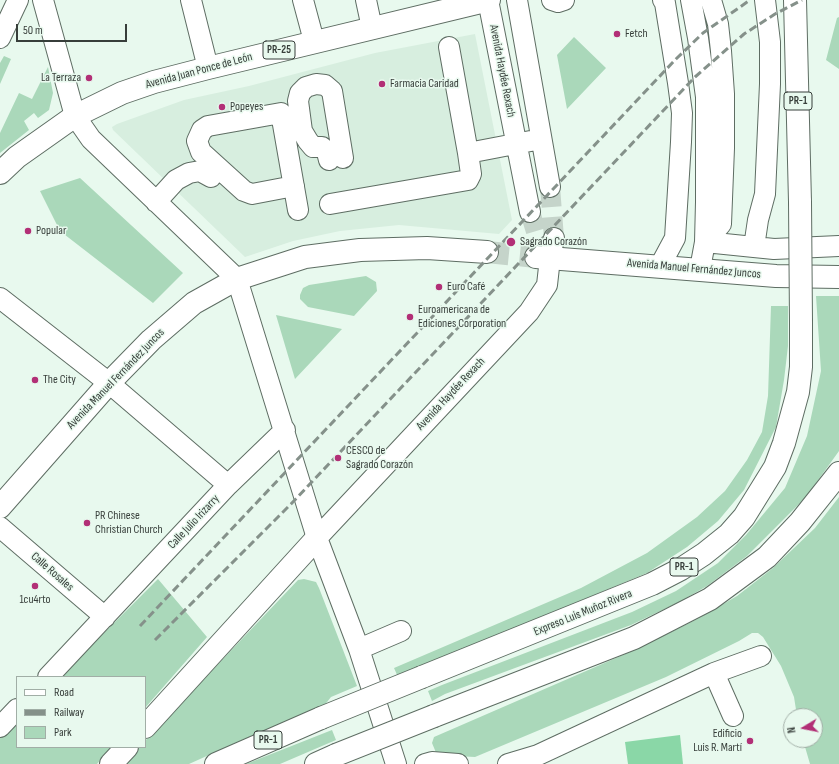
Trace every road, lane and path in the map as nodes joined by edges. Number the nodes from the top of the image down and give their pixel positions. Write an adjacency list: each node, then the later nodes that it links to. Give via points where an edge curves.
1 (18, 0): 16 (street)
2 (43, 0): 20 (street)
3 (191, 0): 19 (street)
4 (303, 0): 17 (street)
5 (366, 0): 15 (street)
6 (488, 0): 15 (main road, Avenida Juan Ponce de León / PR-25); 22 (street, Avenida Haydée Rexach)
7 (517, 0): 21 (street)
8 (552, 0): 9 (street)
9 (564, 0)
10 (663, 0): 37 (street, via 682,113 675,238)
11 (691, 0): 32 (street, via 706,97)
12 (711, 0): 32 (street, via 718,24 721,51 724,148 721,224)
13 (765, 0): 34 (street, via 770,42 770,84 765,194)
14 (795, 0): 61 (main road, Expreso Luis Muñoz Rivera / PR-1, bridge, via 801,367 798,392 775,467 744,517 729,534 704,554 652,584 321,718)
15 (372, 28): 17 (main road, Avenida Juan Ponce de León / PR-25)
16 (1, 33)
17 (314, 41): 19 (main road, Avenida Juan Ponce de León / PR-25)
18 (449, 47): 23 (street)
19 (208, 68): 20 (main road, Avenida Juan Ponce de León / PR-25, via 154,82)
20 (75, 116): 24 (main road, Avenida Juan Ponce de León / PR-25); 28 (street, via 91,139)
21 (541, 139): 22 (street); 27 (street)
22 (517, 144): 23 (street); 31 (street, Avenida Haydée Rexach)
23 (468, 153): 29 (street, via 471,174 468,180)
24 (0, 173)
25 (211, 177): 28 (street, via 200,171 188,173 176,180)
26 (294, 186): 26 (street, via 281,113 208,126 202,130 198,141 201,152 244,191 252,194); 30 (street)
27 (550, 187)
28 (156, 202): 40 (street)
29 (330, 204)
30 (298, 210)
31 (530, 212)
32 (705, 242): 34 (street); 38 (street)
33 (839, 246): 34 (street, via 774,249)
34 (754, 247)
35 (545, 251): 37 (main road, Avenida Manuel Fernández Juncos); 48 (street, Avenida Haydée Rexach, via 547,285 530,312)
36 (487, 252): 40 (main road, Avenida Manuel Fernández Juncos, via 427,248 360,250 305,257)
37 (660, 266): 38 (main road, Avenida Manuel Fernández Juncos)
38 (700, 269): 39 (main road, Avenida Manuel Fernández Juncos, via 776,276)
39 (839, 277)
40 (237, 279): 42 (main road, Avenida Manuel Fernández Juncos, via 194,304 151,340); 43 (street)
41 (0, 298): 42 (street)
42 (109, 383): 45 (street); 46 (main road, Avenida Manuel Fernández Juncos)
43 (285, 430): 45 (street, Calle Julio Irizarry); 48 (street)
44 (839, 474): 62 (main road, bridge, via 767,557 710,599 634,638)
45 (228, 485): 49 (street, Calle Julio Irizarry)
46 (0, 506)
47 (0, 527): 49 (street, Calle Rosales)
48 (317, 538): 51 (street); 58 (main road)
49 (105, 617): 54 (street, Calle Julio Irizarry)
50 (401, 631): 51 (street)
51 (359, 650): 63 (street)
52 (760, 656): 53 (street)
53 (714, 673): 56 (street); 66 (street, via 538,756)
54 (49, 676)
55 (16, 710): 57 (street)
56 (733, 716)
57 (0, 726)
58 (146, 726)
59 (126, 748): 60 (main road)
60 (111, 764)
61 (216, 764)
62 (316, 764)
63 (396, 764)
64 (425, 764): 65 (street)
65 (458, 764)
66 (508, 764)

